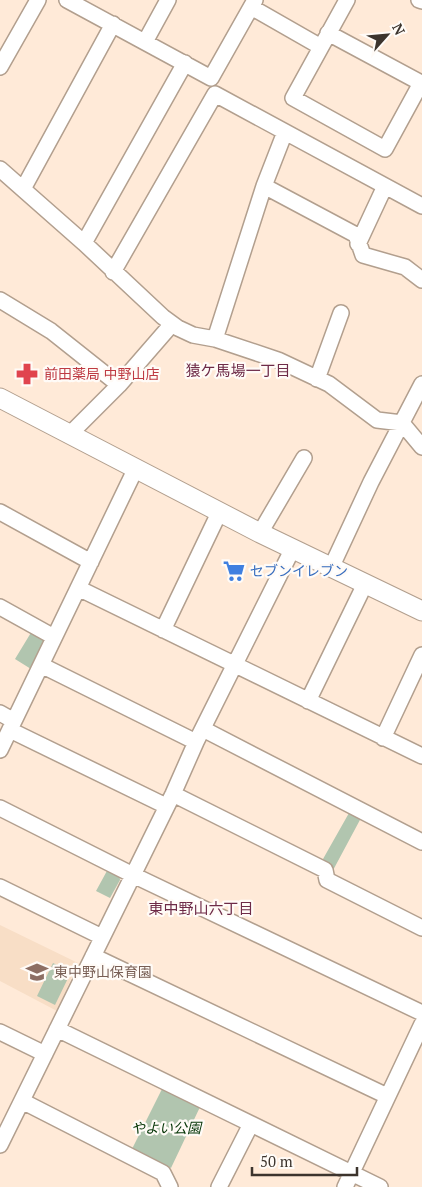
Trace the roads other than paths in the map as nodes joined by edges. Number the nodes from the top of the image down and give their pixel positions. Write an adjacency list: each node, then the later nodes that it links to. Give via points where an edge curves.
1 (38, 0): 11 (street)
2 (168, 0): 8 (street)
3 (347, 0): 7 (street)
4 (76, 2): 6 (street)
5 (253, 3): 9 (street); 10 (street, via 212,78)
6 (113, 24): 8 (street); 16 (street)
7 (328, 33): 9 (street); 9 (street, via 421,83 385,149 293,98)
8 (145, 42): 10 (street)
9 (321, 47)
10 (185, 63): 18 (street)
11 (0, 67)
12 (285, 132): 14 (street); 15 (street); 20 (street, via 215,94)
13 (0, 169): 16 (street)
14 (264, 186): 19 (street, via 356,234); 25 (street)
15 (384, 186): 17 (street); 19 (street)
16 (23, 189): 18 (street)
17 (422, 206)
18 (84, 243): 20 (street)
19 (358, 244): 21 (street, via 363,255 405,267)
20 (113, 272): 24 (street)
21 (422, 280)
22 (0, 300): 28 (street, via 52,331)
23 (341, 313): 26 (street)
24 (172, 324): 25 (street, via 193,335); 28 (street)
25 (215, 339): 26 (street, via 278,360)
26 (317, 379): 30 (street, via 329,384 377,420)
27 (422, 384): 30 (street)
28 (119, 385): 31 (street)
29 (0, 398): 31 (street)
30 (402, 424): 32 (street); 40 (street, via 371,482)
31 (70, 434): 34 (street)
32 (422, 447)
33 (304, 458): 37 (street)
34 (135, 470): 36 (street); 39 (street)
35 (0, 512): 39 (street)
36 (219, 513): 37 (street); 45 (street)
37 (260, 534): 38 (street)
38 (292, 550): 40 (street); 49 (street)
39 (91, 562): 42 (street)
40 (332, 568): 41 (street)
41 (365, 584): 44 (street); 50 (street)
42 (78, 588): 45 (street); 46 (street)
43 (0, 607): 46 (street)
44 (422, 611)
45 (163, 630): 49 (street)
46 (54, 638): 48 (street)
47 (422, 655): 54 (street)
48 (41, 665): 52 (street); 55 (street)
49 (235, 665): 50 (street); 53 (street)
50 (308, 701): 54 (street)
51 (0, 713): 52 (street)
52 (12, 725): 56 (street); 58 (street)
53 (203, 728): 55 (street); 60 (street)
54 (383, 738): 57 (street)
55 (196, 742): 58 (street)
56 (0, 750)
57 (422, 756)
58 (169, 800): 61 (street); 63 (street, via 325,870 327,880)
59 (0, 808): 61 (street)
60 (422, 842)
61 (133, 875): 64 (street); 66 (street)
62 (0, 887): 64 (street)
63 (422, 928)
64 (102, 937): 65 (street)
65 (93, 956): 68 (street); 71 (street)
66 (422, 1013)
67 (422, 1024): 71 (street)
68 (57, 1029): 70 (street); 73 (street)
69 (0, 1032): 70 (street)
70 (45, 1054): 72 (street)
71 (387, 1096): 76 (street)
72 (22, 1101): 74 (street); 77 (street, via 163,1173)
73 (251, 1124): 76 (street); 78 (street)
74 (4, 1128): 75 (street)
75 (0, 1145)
76 (348, 1180): 79 (street)
77 (170, 1187)
78 (219, 1187)
79 (380, 1187)

